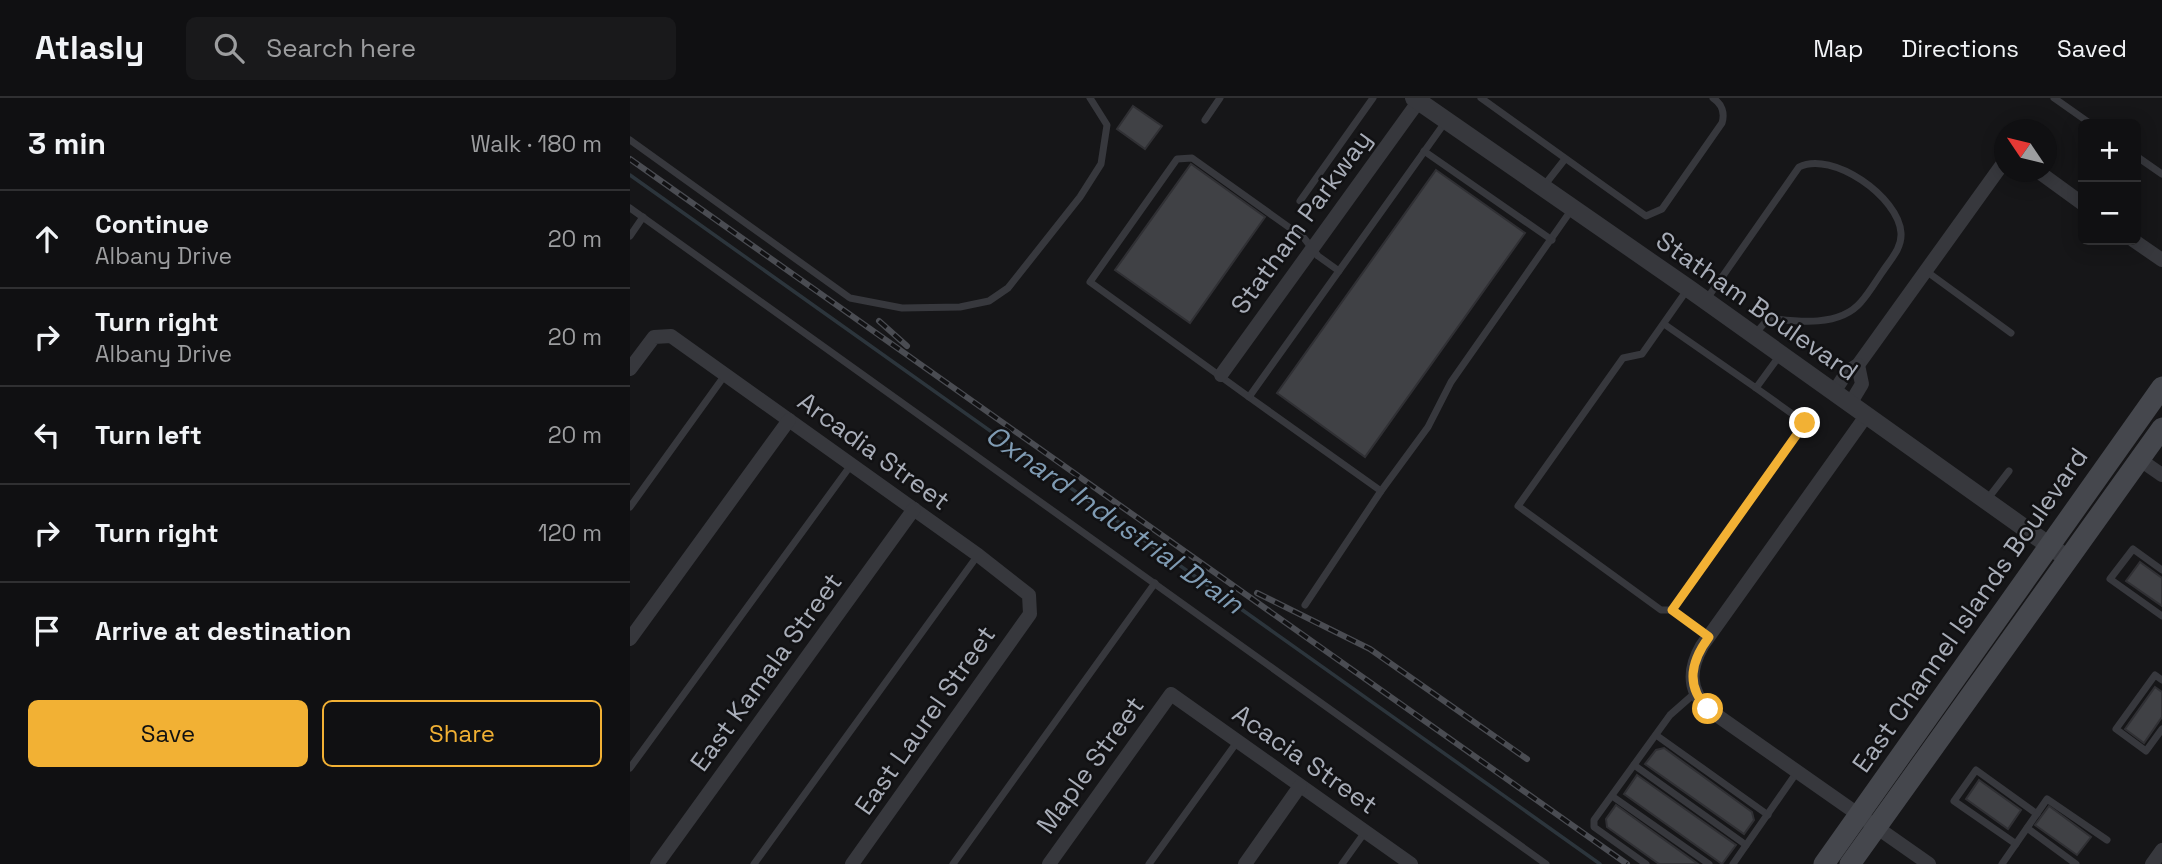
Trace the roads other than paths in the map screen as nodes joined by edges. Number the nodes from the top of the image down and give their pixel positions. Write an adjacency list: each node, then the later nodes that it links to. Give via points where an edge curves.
1 (1090, 98): 11 (lane, via 1107,125 1101,164 1008,288 989,301 960,307 902,308 850,298)
2 (1220, 98): 9 (lane)
3 (1373, 98): 20 (lane)
4 (1481, 98): 13 (lane)
5 (1713, 98): 13 (lane, via 1721,106 1722,123 1662,209 1651,215 1640,214)
6 (2054, 98): 8 (lane)
7 (1418, 99): 10 (street, Statham Boulevard); 27 (street, Statham Parkway)
8 (2084, 119)
9 (1205, 120)
10 (1446, 120): 12 (lane); 18 (street, Statham Boulevard)
11 (630, 140)
12 (1424, 151): 25 (lane); 29 (lane)
13 (1565, 159): 18 (lane)
14 (2141, 159): 15 (lane)
15 (2162, 174)
16 (1994, 176): 30 (street)
17 (2053, 182): 19 (street)
18 (1543, 188): 22 (street, Statham Boulevard)
19 (2078, 200)
20 (1300, 201)
21 (630, 208): 23 (lane)
22 (1572, 208): 25 (lane); 31 (street, Statham Boulevard)
23 (643, 217): 24 (lane); 61 (lane)
24 (630, 236)
25 (1552, 240): 53 (lane, via 1451,382 1429,427)
26 (2140, 245): 28 (street)
27 (1312, 248): 29 (lane); 40 (street, Statham Parkway); 40 (lane, via 1192,158 1178,159 1170,170 1090,282)
28 (2162, 260)
29 (1339, 271): 44 (lane)
30 (1925, 271): 34 (lane); 37 (street)
31 (1688, 288): 32 (street, Statham Boulevard); 33 (lane)
32 (1706, 300): 35 (street, Statham Boulevard); 35 (lane, via 1799,167 1822,162 1883,195 1901,230 1899,246 1860,304 1843,314 1807,323 1769,318)
33 (1664, 324): 41 (lane); 64 (lane, via 1642,354 1623,358 1518,506 1661,610)
34 (2011, 333)
35 (1754, 335): 36 (street, Statham Boulevard)
36 (1780, 354): 41 (lane); 43 (street, Statham Boulevard)
37 (1858, 365): 43 (street, via 1847,372); 45 (street, via 1861,384)
38 (630, 369): 39 (street, Arcadia Street, via 654,337 671,336)
39 (725, 375): 47 (street, Arcadia Street); 55 (lane)
40 (1221, 375): 44 (lane)
41 (1756, 388): 64 (lane, via 1805,423)
42 (2161, 389): 49 (main road, via 2134,449); 57 (main road, East Channel Islands Boulevard)
43 (1834, 392): 45 (street, Statham Boulevard)
44 (1249, 397): 53 (lane)
45 (1850, 404): 46 (street, Statham Boulevard)
46 (1866, 416): 54 (street, Statham Boulevard); 66 (street)
47 (789, 420): 50 (street, Arcadia Street); 67 (street)
48 (2162, 428): 49 (main road, East Channel Islands Boulevard)
49 (2139, 459): 52 (street); 59 (main road, East Channel Islands Boulevard)
50 (852, 465): 56 (street, Arcadia Street); 75 (lane)
51 (2009, 471): 54 (lane)
52 (2162, 475)
53 (1381, 491): 63 (lane)
54 (1986, 502): 57 (street, Statham Boulevard)
55 (630, 507)
56 (914, 509): 58 (street, Arcadia Street); 88 (street, East Kamala Street)
57 (2050, 546): 59 (street, Statham Boulevard); 81 (main road, East Channel Islands Boulevard)
58 (978, 555): 62 (street, Arcadia Street, via 1024,588); 89 (lane)
59 (2068, 558): 81 (main road, East Channel Islands Boulevard)
60 (2162, 570): 65 (lane, via 2133,549 2110,579)
61 (1155, 583): 91 (lane); 97 (lane)
62 (1031, 602): 90 (street, East Laurel Street, via 1030,614)
63 (1305, 605)
64 (1672, 610): 66 (lane)
65 (2162, 616)
66 (1709, 637): 69 (street, via 1692,670)
67 (630, 639)
68 (2162, 680): 71 (lane, via 2155,675 2116,729 2146,751)
69 (1695, 693): 72 (lane); 76 (street, via 1708,709)
70 (1171, 694): 73 (street, Acacia Street); 92 (street, Maple Street)
71 (2162, 729)
72 (1656, 735): 74 (lane); 80 (lane)
73 (1237, 742): 77 (street, Acacia Street); 93 (lane)
74 (1634, 765): 78 (lane); 86 (lane)
75 (630, 768)
76 (1797, 772): 80 (lane); 81 (street)
77 (1300, 786): 83 (street, Acacia Street); 94 (street)
78 (1612, 796): 98 (lane, via 1593,825); 99 (lane)
79 (2037, 814): 82 (lane); 84 (lane, via 2047,799); 85 (lane, via 1976,770 1954,800)
80 (1768, 815): 86 (lane)
81 (1867, 822): 101 (main road, East Channel Islands Boulevard); 102 (main road, East Channel Islands Boulevard); 103 (street)
82 (2027, 828): 85 (lane); 105 (lane)
83 (1365, 832): 95 (lane); 96 (street, Acacia Street)
84 (2107, 840)
85 (2016, 844): 104 (lane)
86 (1746, 845): 100 (lane)
87 (2162, 850): 106 (street)
88 (657, 864)
89 (754, 864)
90 (852, 864)
91 (953, 864)
92 (1049, 864)
93 (1149, 864)
94 (1245, 864)
95 (1342, 864)
96 (1411, 864)
97 (1546, 864)
98 (1646, 864)
99 (1709, 864)
100 (1733, 864)
101 (1824, 864)
102 (1850, 864)
103 (1929, 864)
104 (2002, 864)
105 (2077, 864)
106 (2152, 864)

